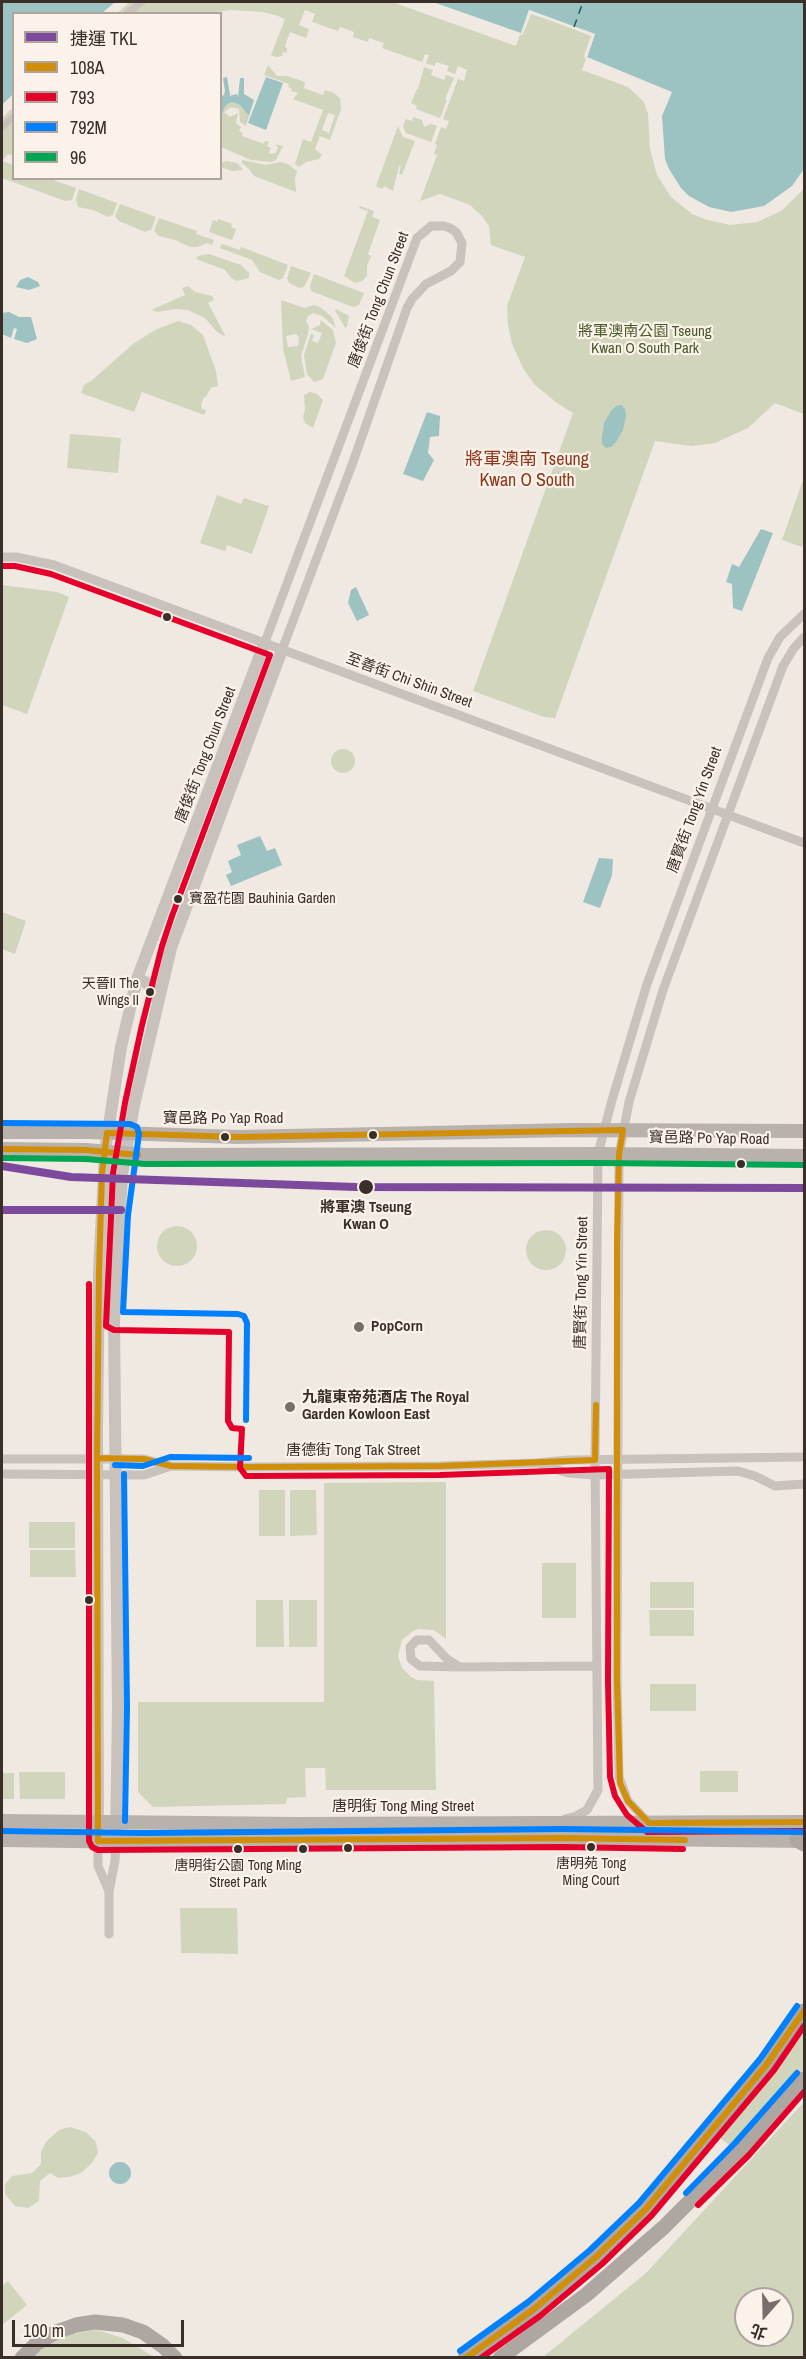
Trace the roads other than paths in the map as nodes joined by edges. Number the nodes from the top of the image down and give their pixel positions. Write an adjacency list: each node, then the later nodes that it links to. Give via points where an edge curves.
1 (142, 2): 2 (street)
2 (129, 12)
3 (2, 557): 6 (street, 至善街 Chi Shin Street, via 16,556 54,565)
4 (804, 614): 8 (street, 唐賢街 Tong Yin Street, via 773,647)
5 (804, 637): 9 (street, via 783,666)
6 (265, 642): 7 (street, 至善街 Chi Shin Street); 7 (street, 唐俊街 Tong Chun Street, via 417,238 431,226 450,228 462,243 460,262 426,284 407,308); 11 (street, 唐俊街 Tong Chun Street)
7 (282, 650): 8 (street, 至善街 Chi Shin Street); 12 (street, 唐俊街 Tong Chun Street, via 181,919)
8 (712, 810): 9 (street, 至善街 Chi Shin Street); 13 (street, 唐賢街 Tong Yin Street, via 647,984)
9 (728, 815): 10 (street, 至善街 Chi Shin Street); 14 (street, via 663,990)
10 (804, 843)
11 (137, 979): 12 (street, via 154,990); 17 (street, 唐俊街 Tong Chun Street)
12 (158, 1002): 18 (street, 唐俊街 Tong Chun Street)
13 (604, 1130): 14 (main road, 寶邑路 Po Yap Road); 18 (main road, 寶邑路 Po Yap Road, via 238,1137); 22 (street, 唐賢街 Tong Yin Street)
14 (623, 1130): 15 (main road, 寶邑路 Po Yap Road); 23 (street)
15 (804, 1131)
16 (2, 1132): 17 (main road, 寶邑路 Po Yap Road)
17 (107, 1133): 18 (main road, 寶邑路 Po Yap Road); 20 (street, 唐俊街 Tong Chun Street)
18 (130, 1133): 21 (street, 唐俊街 Tong Chun Street)
19 (2, 1149): 20 (main road, 寶邑路 Po Yap Road)
20 (105, 1151): 21 (main road, 寶邑路 Po Yap Road); 26 (street, 唐俊街 Tong Chun Street)
21 (126, 1154): 22 (main road, 寶邑路 Po Yap Road); 27 (street, 唐俊街 Tong Chun Street, via 114,1320)
22 (598, 1154): 23 (main road, 寶邑路 Po Yap Road); 29 (street, 唐賢街 Tong Yin Street)
23 (619, 1155): 24 (main road, 寶邑路 Po Yap Road); 30 (street)
24 (804, 1156)
25 (804, 1457): 30 (street, 唐德街 Tong Tak Street)
26 (97, 1458): 27 (street, 唐德街 Tong Tak Street); 28 (street, 唐德街 Tong Tak Street); 34 (street, 唐俊街 Tong Chun Street)
27 (115, 1458): 32 (street, 唐德街 Tong Tak Street, via 144,1459); 35 (street, 唐俊街 Tong Chun Street)
28 (2, 1459)
29 (595, 1460): 30 (street, 唐德街 Tong Tak Street); 31 (street, 唐德街 Tong Tak Street); 36 (street, 唐賢街 Tong Yin Street)
30 (618, 1460): 37 (street)
31 (535, 1463): 32 (street, 唐德街 Tong Tak Street); 36 (street, 唐德街 Tong Tak Street, via 568,1473)
32 (171, 1466): 35 (street, 唐德街 Tong Tak Street, via 144,1475)
33 (2, 1474): 34 (street, 唐德街 Tong Tak Street)
34 (97, 1474): 35 (street, 唐德街 Tong Tak Street); 42 (street, 唐俊街 Tong Chun Street)
35 (115, 1474): 43 (street, 唐俊街 Tong Chun Street)
36 (596, 1475): 37 (street, 唐德街 Tong Tak Street); 39 (street, 唐賢街 Tong Yin Street)
37 (617, 1475): 38 (street, 唐德街 Tong Tak Street, via 738,1472 775,1486); 46 (street, via 619,1777 628,1801)
38 (804, 1484)
39 (597, 1666): 40 (street); 45 (street, 唐賢街 Tong Yin Street, via 598,1790 587,1810)
40 (460, 1667): 40 (street, via 416,1665 409,1656 410,1647 417,1640 429,1640)
41 (2, 1821): 42 (main road, 唐明街 Tong Ming Street)
42 (97, 1821): 43 (main road, 唐明街 Tong Ming Street); 48 (street, 唐俊街 Tong Chun Street)
43 (116, 1821): 45 (main road, 唐明街 Tong Ming Street); 49 (street, 唐俊街 Tong Chun Street)
44 (804, 1822): 46 (main road, 唐明街 Tong Ming Street)
45 (551, 1823): 46 (main road, 唐明街 Tong Ming Street)
46 (649, 1823)
47 (2, 1840): 48 (main road)
48 (98, 1841): 49 (main road); 51 (street, via 98,1866)
49 (116, 1841): 50 (main road); 51 (street)
50 (802, 1841)
51 (109, 1891): 52 (street)
52 (109, 1934)
53 (804, 2011): 57 (main road, via 767,2064 646,2209 534,2309)
54 (804, 2079): 58 (main road, via 742,2149 664,2227 586,2295)
55 (22, 2358): 56 (main road, via 56,2332 95,2322 142,2332)
56 (175, 2358)
57 (465, 2358)
58 (500, 2358)

